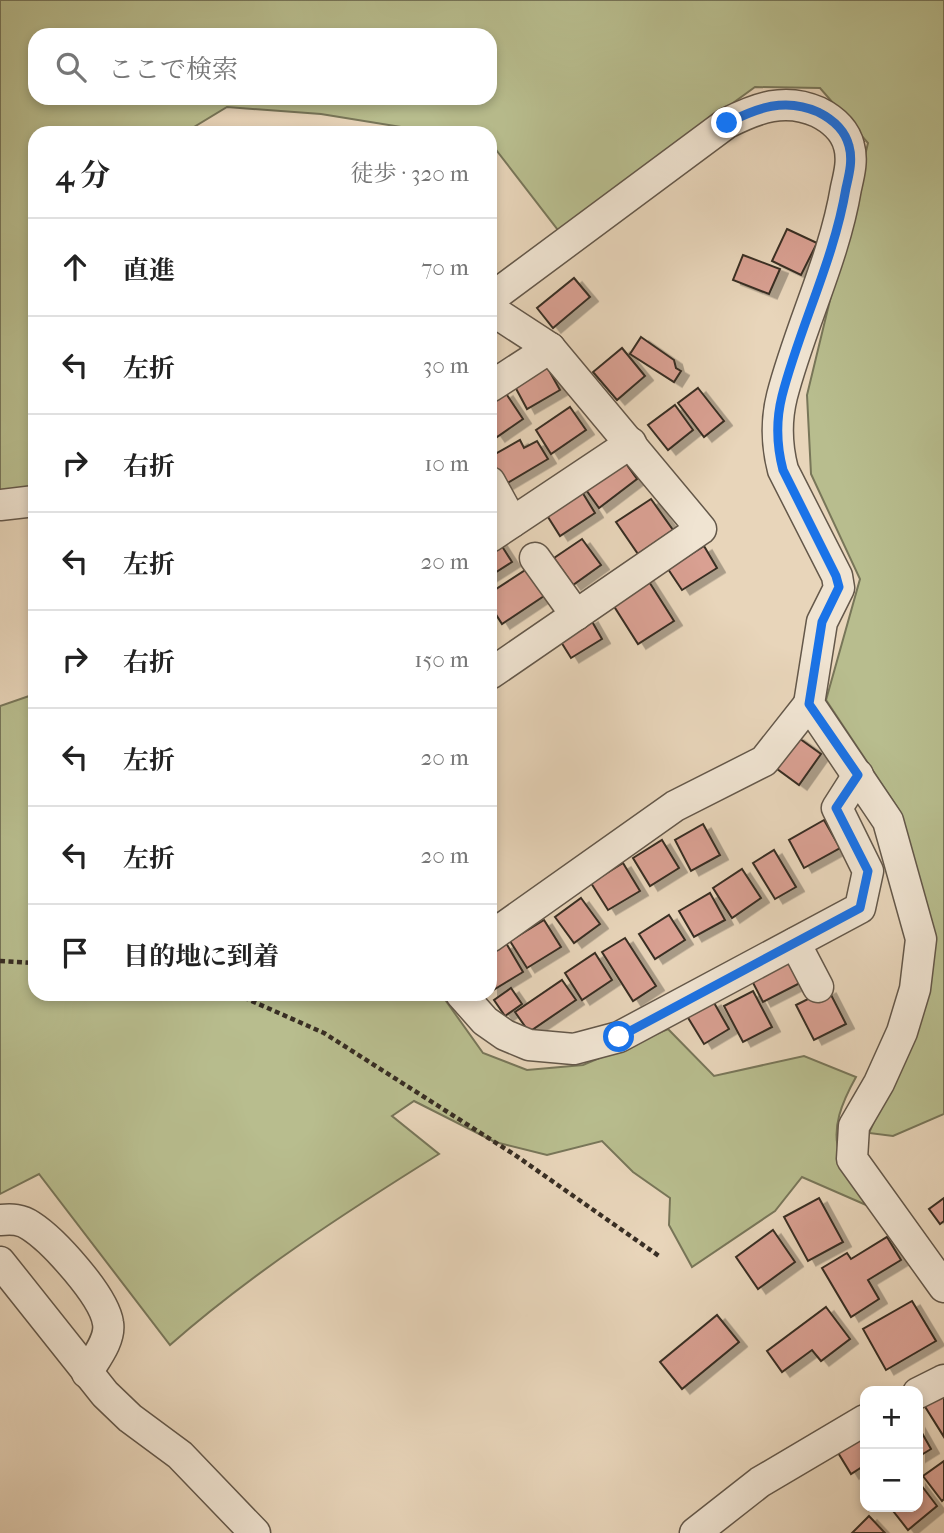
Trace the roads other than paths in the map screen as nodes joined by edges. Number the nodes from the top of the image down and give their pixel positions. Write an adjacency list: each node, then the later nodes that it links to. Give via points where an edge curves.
1 (497, 294): 13 (street, via 727,123 751,111 772,104 795,106 815,111 841,128 851,163 842,213 782,397 779,419 783,470 839,587 822,622)
2 (497, 314): 3 (street)
3 (550, 348): 4 (street); 5 (street)
4 (497, 382)
5 (631, 443): 9 (street); 11 (street, via 702,529)
6 (28, 502): 7 (street)
7 (0, 505)
8 (497, 512): 9 (street)
9 (501, 529)
10 (535, 558): 11 (street)
11 (576, 615): 12 (street)
12 (497, 669)
13 (809, 704): 14 (street); 15 (street, via 764,761 675,806)
14 (858, 775): 16 (street, via 836,808 868,871 860,908); 21 (street, via 888,821 921,939 915,989 902,1032 854,1126 852,1159)
15 (497, 932)
16 (795, 943): 17 (street); 18 (street, via 619,1037 574,1049 528,1045 505,1035)
17 (818, 987)
18 (467, 1001)
19 (0, 1220): 22 (street, via 16,1219 32,1226 82,1276 102,1304 109,1325 107,1337)
20 (0, 1262): 22 (street)
21 (944, 1287)
22 (87, 1373): 26 (street, via 130,1418 180,1455)
23 (944, 1380): 24 (street)
24 (923, 1390)
25 (860, 1423): 27 (street, via 760,1482)
26 (255, 1533)
27 (695, 1533)

